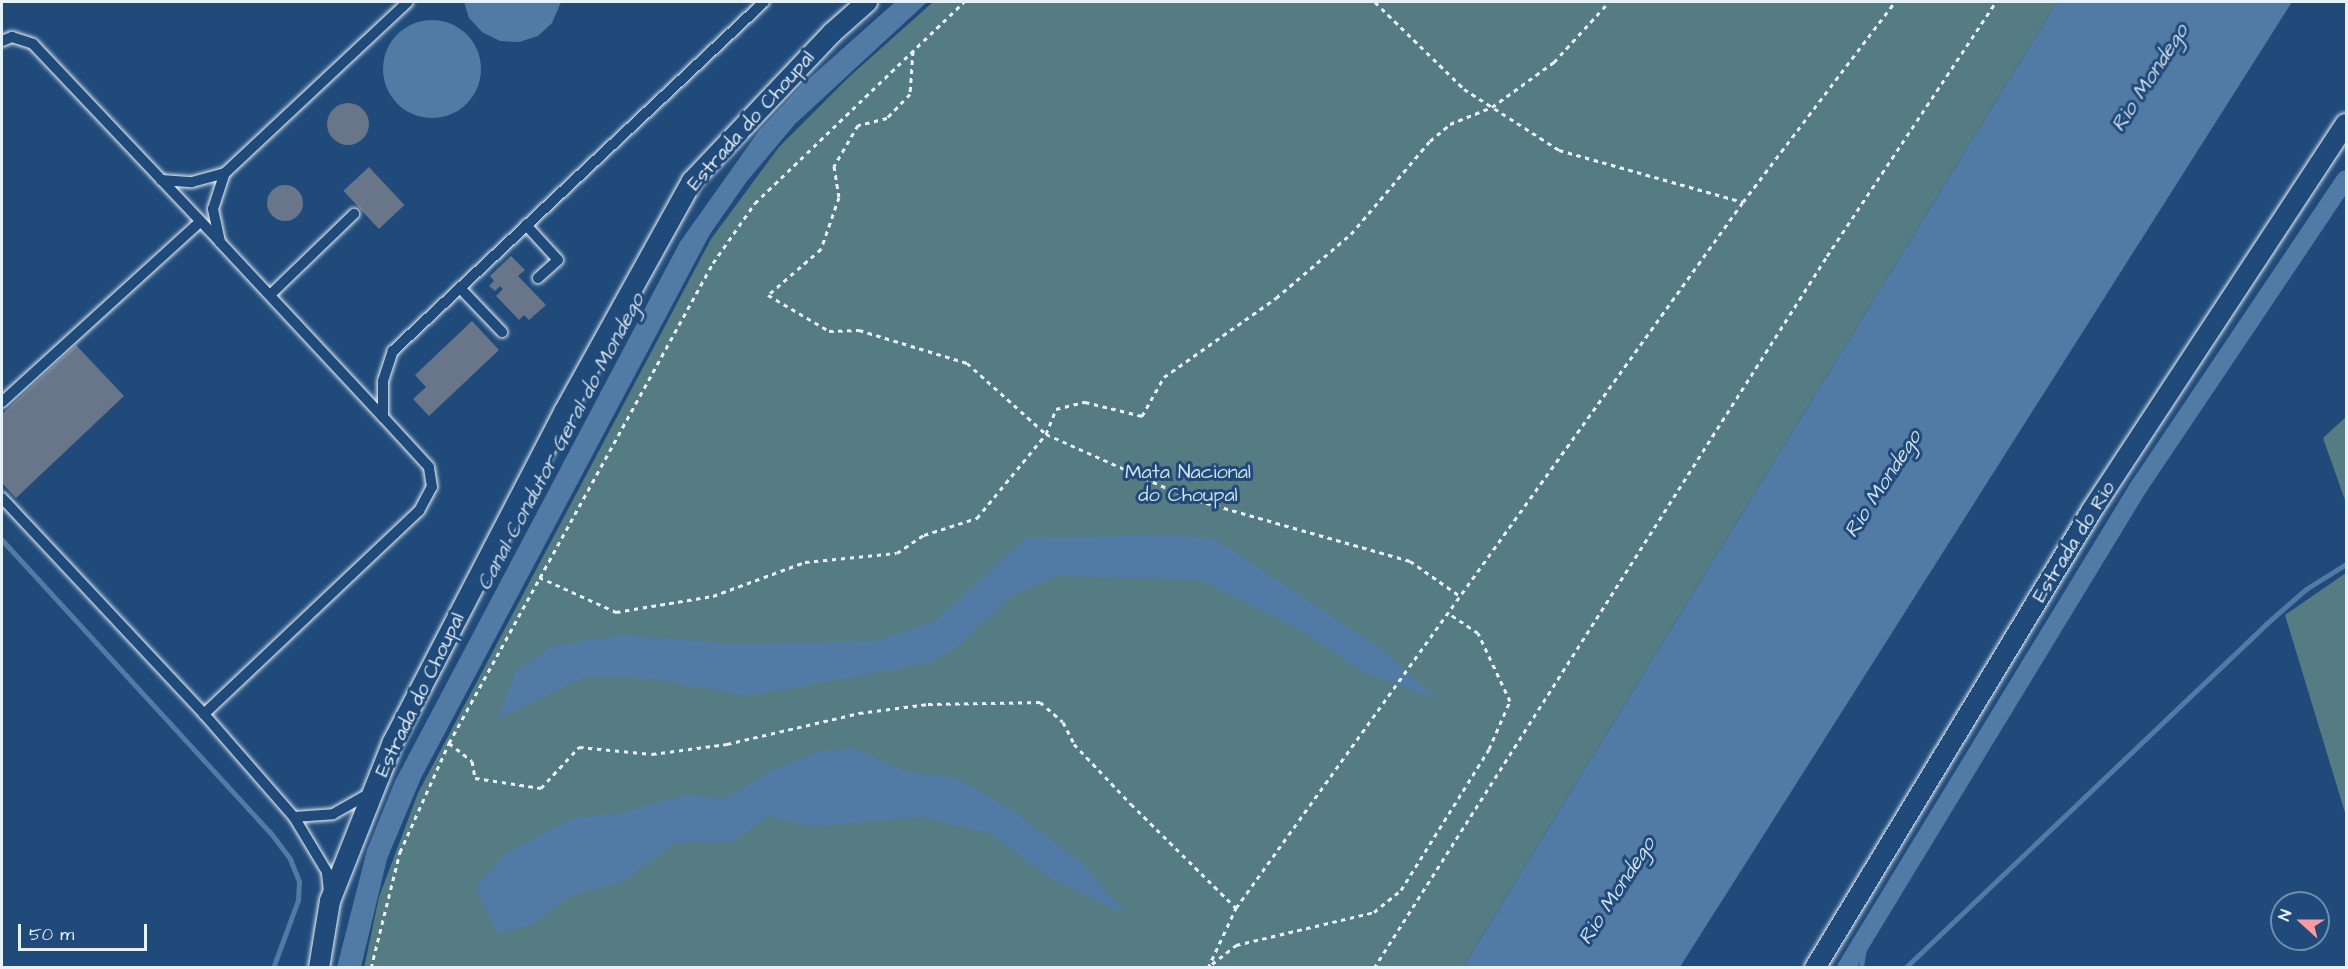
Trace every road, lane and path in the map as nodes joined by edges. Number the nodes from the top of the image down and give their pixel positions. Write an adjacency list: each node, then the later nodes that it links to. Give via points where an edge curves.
1 (408, 2): 13 (lane)
2 (764, 2): 18 (lane)
3 (867, 2): 33 (street, Estrada do Choupal, via 832,33 692,181 564,412 393,742)
4 (964, 2): 10 (path)
5 (1376, 2): 11 (path, via 1464,89)
6 (1609, 2): 11 (path, via 1554,62)
7 (1895, 2): 15 (path)
8 (1996, 2): 40 (path, via 1821,266)
9 (2, 41): 14 (lane, via 12,37 33,44)
10 (913, 51): 26 (path, via 910,94 887,118 858,125 834,166 839,197 820,249 768,295 829,331 859,330 967,363); 28 (path, via 755,203 712,263)
11 (1492, 107): 15 (path, via 1559,150); 26 (path, via 1450,124 1430,141 1351,234 1276,298 1164,377 1142,416 1085,402 1068,404 1056,409)
12 (2346, 124): 41 (street, Estrada do Rio, via 2092,510)
13 (225, 173): 14 (lane, via 192,182); 19 (lane, via 213,209)
14 (161, 180): 17 (lane)
15 (1743, 202): 29 (path)
16 (354, 214): 22 (lane)
17 (199, 223): 19 (lane); 24 (lane)
18 (526, 225): 20 (lane, via 558,260); 21 (lane)
19 (220, 242): 22 (lane)
20 (538, 278)
21 (460, 288): 23 (lane); 25 (lane, via 393,351 383,381)
22 (270, 295): 25 (lane)
23 (502, 332)
24 (2, 402)
25 (383, 417): 31 (lane, via 429,467 432,487 419,511)
26 (1046, 434): 28 (path, via 977,518 924,535 897,554 805,562 713,596 616,612); 29 (path, via 1189,498 1410,561)
27 (2, 498): 31 (lane)
28 (539, 577): 32 (path)
29 (1460, 596): 30 (path)
30 (1448, 613): 36 (path); 37 (path, via 1478,633 1510,701 1489,748 1401,890 1374,912 1236,945)
31 (204, 714): 34 (lane)
32 (449, 743): 36 (path, via 472,761 475,778 541,788 579,747 652,754 727,744 860,713 928,704 1040,702 1063,722 1074,744 1131,804); 39 (path, via 400,852)
33 (372, 792): 34 (lane, via 333,814); 35 (street, Estrada do Choupal)
34 (294, 817): 35 (lane, via 327,872)
35 (330, 901): 38 (street, Estrada do Choupal)
36 (1236, 908): 37 (path)
37 (1210, 966)
38 (319, 968)
39 (371, 968)
40 (1374, 968)
41 (1815, 968)

